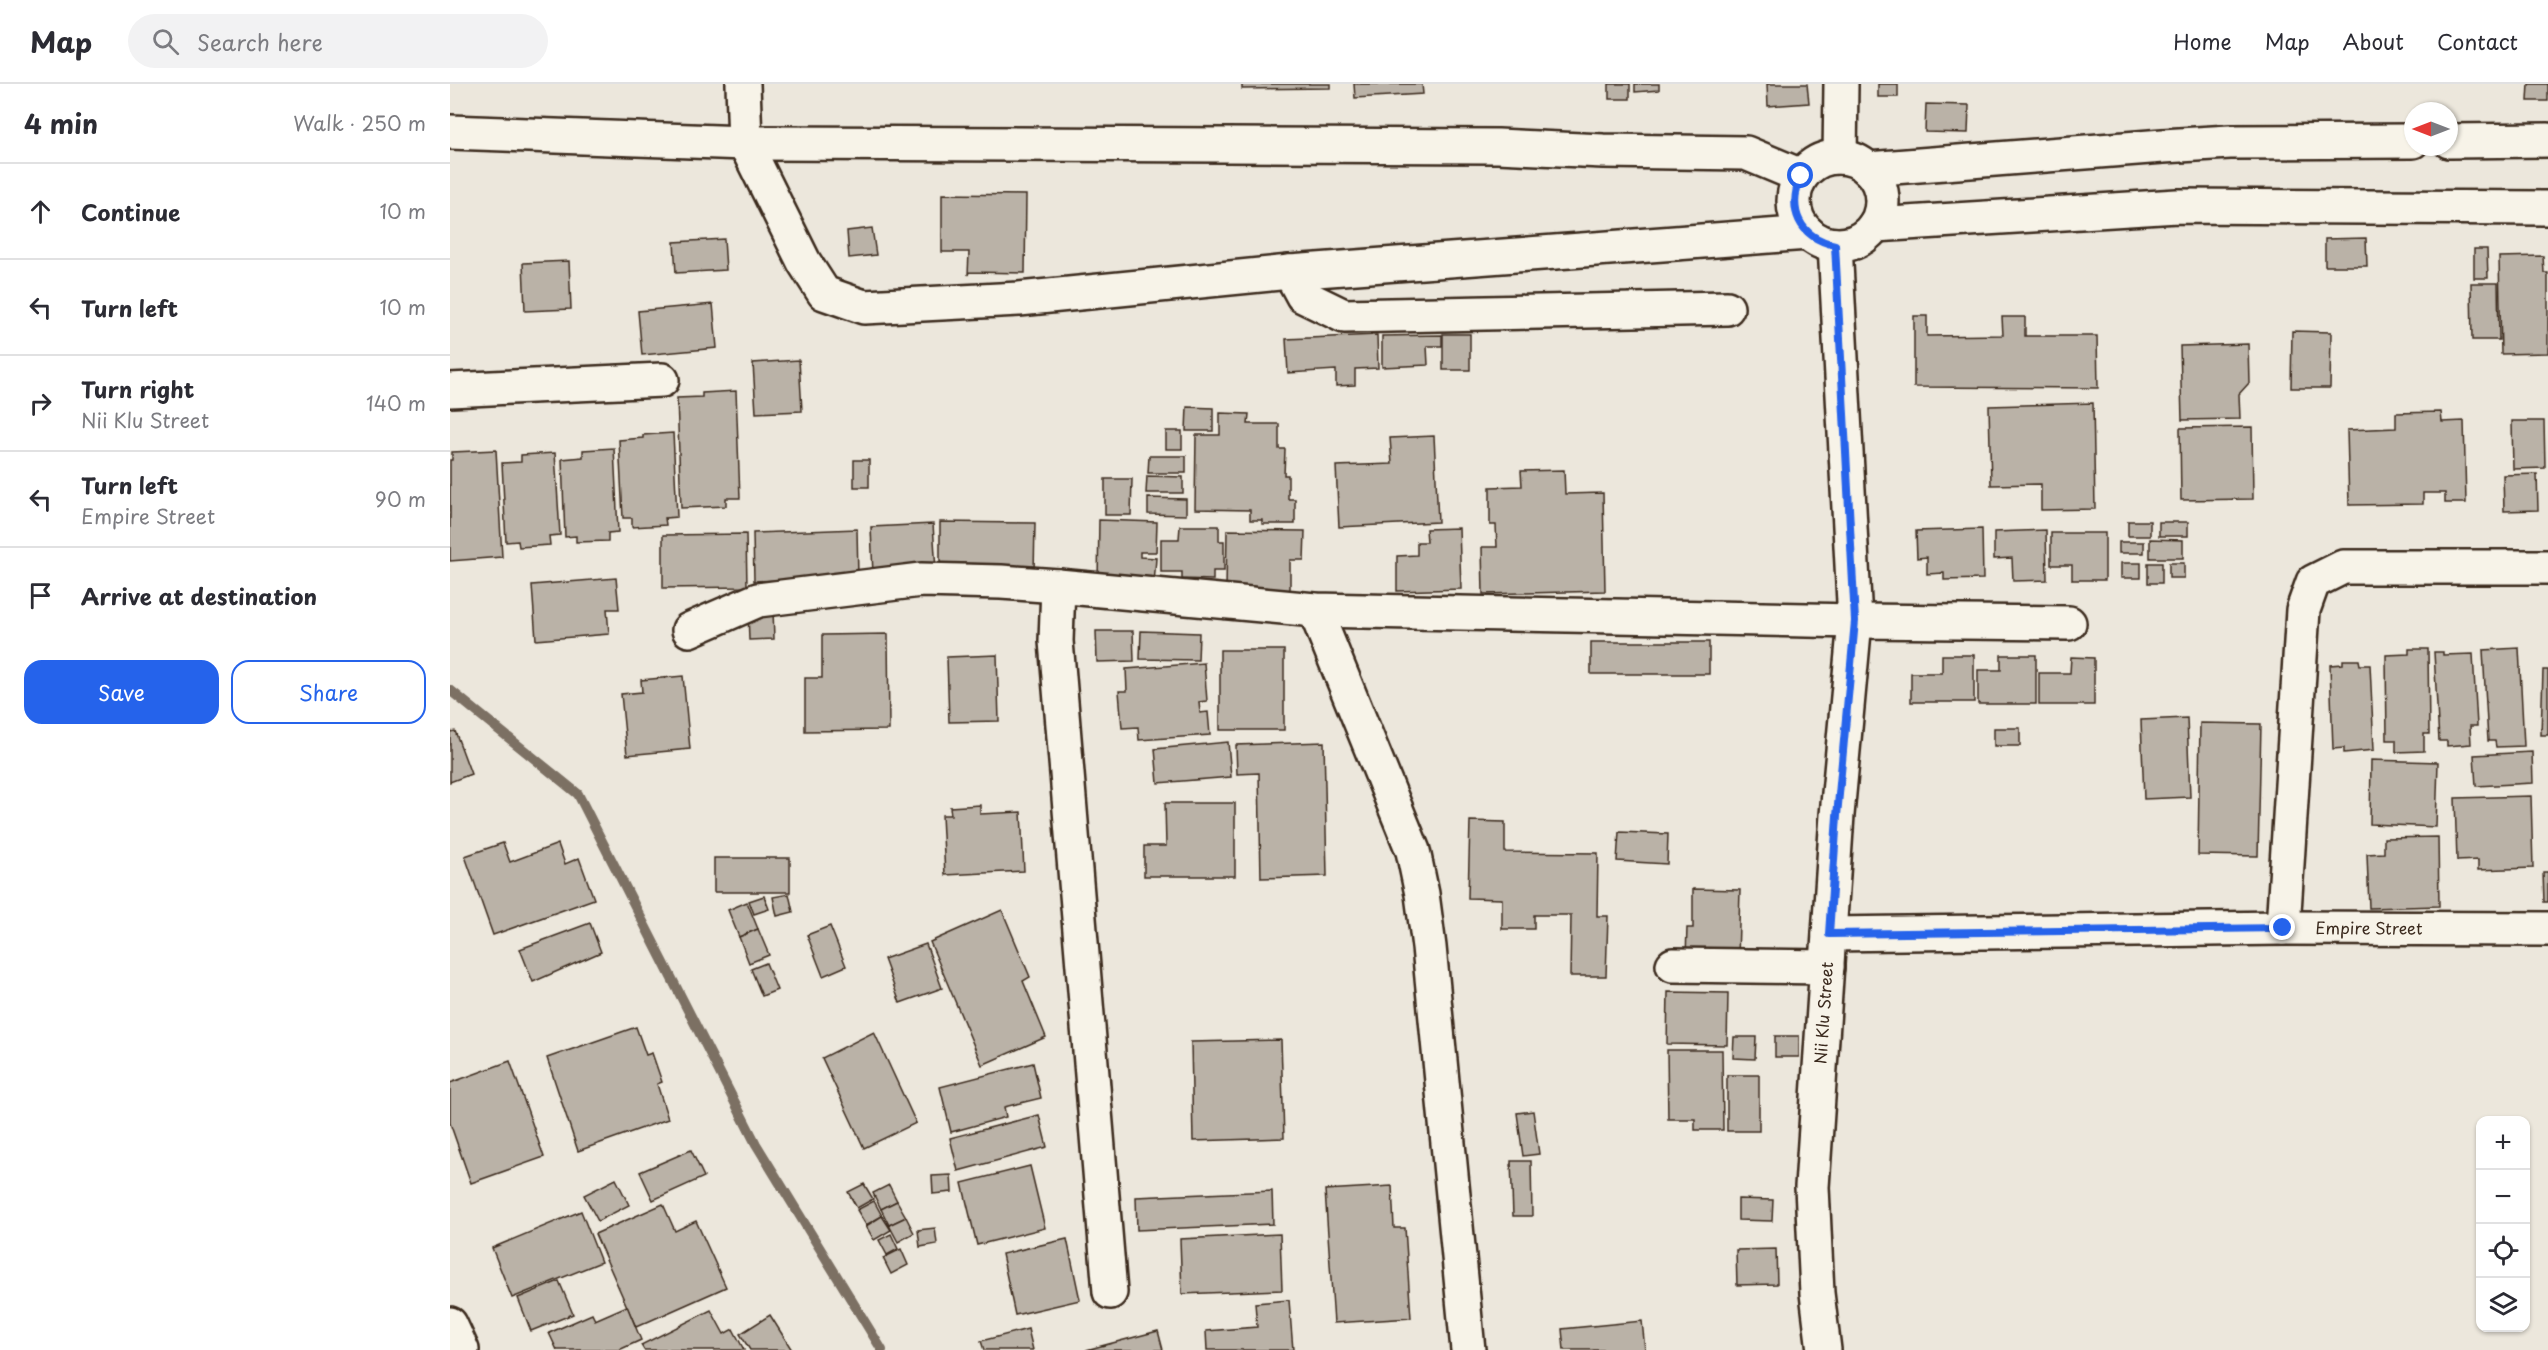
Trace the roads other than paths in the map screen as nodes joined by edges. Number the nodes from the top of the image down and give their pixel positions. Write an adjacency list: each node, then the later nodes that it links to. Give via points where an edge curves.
1 (743, 84): 7 (street)
2 (1841, 84): 8 (street)
3 (450, 132): 7 (street)
4 (2548, 140): 6 (street)
5 (2404, 141): 8 (street, via 2230,142)
6 (2458, 141)
7 (745, 144): 9 (street, via 1498,146 1746,153); 13 (street, via 824,294 864,307 1019,299)
8 (1854, 163): 9 (street, via 1825,159); 11 (street, via 1877,181 1881,196)
9 (1801, 176): 12 (street, via 1795,191 1798,220)
10 (2548, 208): 11 (street, via 2176,206)
11 (1875, 225): 12 (street, via 1850,243)
12 (1822, 239): 13 (street); 20 (street, Nii Klu Street)
13 (1290, 272): 14 (street, via 1303,296 1344,316)
14 (1727, 308)
15 (662, 380): 16 (street)
16 (450, 390)
17 (2548, 567): 23 (street, via 2343,567 2313,582 2303,610)
18 (1058, 586): 19 (street); 22 (street, via 921,580 886,584 758,600); 28 (street, via 1056,641)
19 (1315, 610): 20 (street); 31 (street, via 1413,851 1422,894)
20 (1855, 621): 21 (street); 25 (street, Nii Klu Street)
21 (2068, 622)
22 (689, 630)
23 (2283, 928): 24 (street, Empire Street); 25 (street, Empire Street)
24 (2548, 929)
25 (1829, 934): 27 (street, Nii Klu Street)
26 (1673, 966): 27 (street)
27 (1827, 967): 32 (street, Nii Klu Street, via 1812,1187)
28 (1110, 1292)
29 (450, 1324): 30 (street)
30 (462, 1350)
31 (1468, 1350)
32 (1824, 1350)

